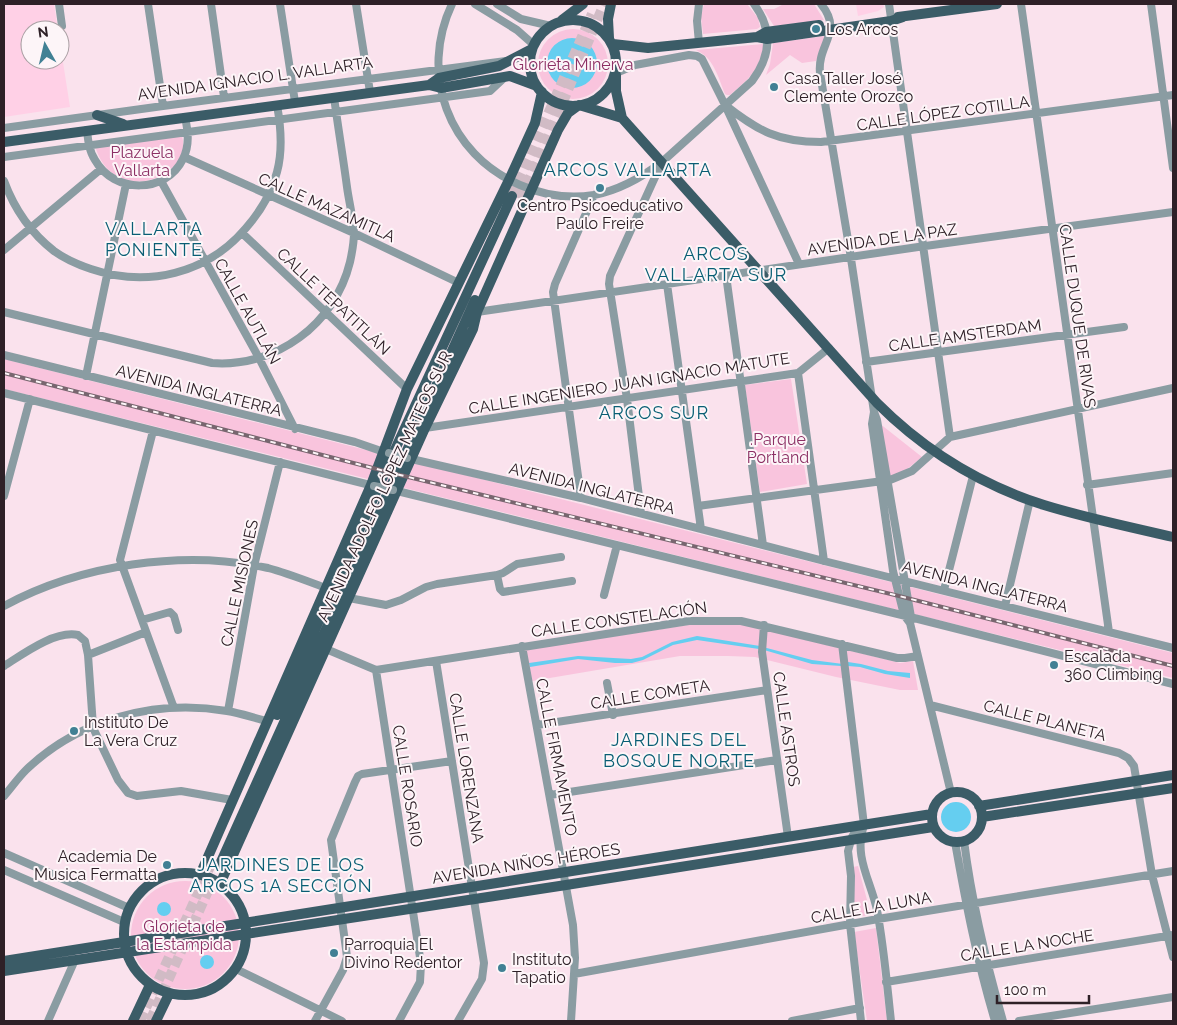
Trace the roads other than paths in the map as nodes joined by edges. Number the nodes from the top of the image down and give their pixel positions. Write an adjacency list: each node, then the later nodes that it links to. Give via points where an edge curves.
1 (59, 4): 19 (street)
2 (148, 4): 39 (street)
3 (211, 4): 35 (street)
4 (281, 4): 29 (street)
5 (356, 4): 27 (street)
6 (452, 4): 28 (street, via 439,48)
7 (475, 4): 25 (street, via 517,30)
8 (497, 4): 20 (street, via 521,19)
9 (583, 4): 20 (main road)
10 (610, 4): 23 (main road)
11 (699, 4): 24 (street)
12 (754, 4): 22 (street, via 763,18)
13 (821, 4): 21 (street, via 827,11)
14 (889, 4): 18 (street)
15 (998, 4): 18 (main road)
16 (1021, 4): 42 (street, CALLE DUQUE DE RIVAS)
17 (1151, 4): 34 (street)
18 (891, 19): 21 (main road); 51 (street)
19 (61, 20)
20 (555, 24): 23 (main road, via 578,20 587,22 603,31); 25 (main road, via 538,38)
21 (831, 26): 22 (main road); 53 (street, via 819,65)
22 (763, 36): 24 (main road); 38 (street, via 766,56 761,68)
23 (611, 41): 24 (main road, via 648,48); 26 (main road, via 617,63)
24 (700, 43)
25 (533, 47): 28 (main road, AVENIDA IGNACIO L. VALLARTA, via 499,66); 30 (main road, via 530,68)
26 (616, 73): 38 (street, via 635,64 697,56 706,64); 40 (main road, via 603,95); 45 (main road)
27 (367, 78): 28 (street, AVENIDA IGNACIO L. VALLARTA); 29 (street, AVENIDA IGNACIO L. VALLARTA); 31 (street)
28 (440, 83): 30 (main road, AVENIDA IGNACIO L. VALLARTA, via 505,76 519,78); 31 (main road, AVENIDA IGNACIO L. VALLARTA); 41 (street, AVENIDA IGNACIO L. VALLARTA); 60 (street, via 454,126 467,146 486,166)
29 (293, 89): 35 (street, AVENIDA IGNACIO L. VALLARTA); 36 (street)
30 (539, 89): 40 (main road, via 559,103); 60 (main road, AVENIDA ADOLFO LÓPEZ MATEOS SUR, via 535,123)
31 (370, 92): 33 (main road, AVENIDA IGNACIO L. VALLARTA)
32 (1173, 95): 34 (street, CALLE LÓPEZ COTILLA)
33 (334, 97): 36 (main road, AVENIDA IGNACIO L. VALLARTA); 41 (street)
34 (1163, 97): 42 (street, CALLE LÓPEZ COTILLA); 58 (street)
35 (224, 98): 39 (street, AVENIDA IGNACIO L. VALLARTA)
36 (295, 102): 37 (main road, AVENIDA IGNACIO L. VALLARTA)
37 (277, 105): 44 (main road, AVENIDA IGNACIO L. VALLARTA); 46 (street)
38 (726, 105): 53 (street, CALLE LÓPEZ COTILLA, via 748,123 782,139); 57 (street); 76 (street)
39 (163, 106): 43 (street, AVENIDA IGNACIO L. VALLARTA)
40 (579, 106): 45 (main road); 64 (main road, AVENIDA ADOLFO LÓPEZ MATEOS SUR, via 568,112 561,124)
41 (336, 112): 46 (street, AVENIDA IGNACIO L. VALLARTA); 71 (street)
42 (1037, 114): 51 (street, CALLE LÓPEZ COTILLA); 69 (street, CALLE DUQUE DE RIVAS)
43 (97, 115): 47 (main road); 48 (street, AVENIDA IGNACIO L. VALLARTA)
44 (186, 117): 47 (main road, AVENIDA IGNACIO L. VALLARTA); 50 (street)
45 (622, 118): 57 (main road)
46 (280, 119): 50 (street, AVENIDA IGNACIO L. VALLARTA); 65 (street, via 277,172)
47 (126, 125): 49 (main road, AVENIDA IGNACIO L. VALLARTA)
48 (4, 128)
49 (87, 130): 52 (main road, AVENIDA IGNACIO L. VALLARTA); 54 (street)
50 (188, 132): 54 (street, AVENIDA IGNACIO L. VALLARTA); 56 (street)
51 (907, 132): 53 (street, CALLE LÓPEZ COTILLA); 72 (street)
52 (4, 142)
53 (831, 142): 74 (street)
54 (89, 145): 55 (street, AVENIDA IGNACIO L. VALLARTA); 59 (street)
55 (4, 157)
56 (184, 157): 62 (street, via 177,168); 65 (street, CALLE MAZAMITLA)
57 (662, 162): 66 (street, via 630,183); 77 (main road); 82 (street, via 610,276)
58 (1173, 168)
59 (101, 169): 63 (street); 68 (street)
60 (509, 180): 64 (street); 80 (main road, AVENIDA ADOLFO LÓPEZ MATEOS SUR)
61 (4, 181): 68 (street, via 10,199)
62 (161, 181): 63 (street, via 150,185); 75 (street, CALLE AUTLÁN)
63 (126, 184): 78 (street)
64 (531, 189): 66 (street, via 560,196); 86 (main road, AVENIDA ADOLFO LÓPEZ MATEOS SUR)
65 (268, 195): 70 (street); 71 (street, CALLE MAZAMITLA)
66 (594, 195): 83 (street, via 555,284)
67 (1173, 212): 69 (street, AVENIDA DE LA PAZ)
68 (31, 228): 73 (street); 78 (street, via 66,258)
69 (1052, 228): 72 (street, AVENIDA DE LA PAZ); 89 (street, CALLE DUQUE DE RIVAS)
70 (242, 233): 75 (street); 85 (street, CALLE TEPATITLÁN)
71 (354, 233): 80 (street, CALLE MAZAMITLA); 85 (street, via 347,272)
72 (923, 246): 74 (street, AVENIDA DE LA PAZ); 92 (street)
73 (4, 250)
74 (850, 257): 76 (street, AVENIDA DE LA PAZ); 95 (street)
75 (205, 261): 78 (street, via 160,277); 94 (street, CALLE AUTLÁN)
76 (799, 264): 77 (street, AVENIDA DE LA PAZ)
77 (760, 270): 79 (street, AVENIDA DE LA PAZ); 91 (main road)
78 (108, 274): 88 (street)
79 (726, 275): 81 (street, AVENIDA DE LA PAZ); 98 (street)
80 (459, 283): 90 (main road, AVENIDA ADOLFO LÓPEZ MATEOS SUR)
81 (667, 284): 82 (street, AVENIDA DE LA PAZ); 101 (street)
82 (611, 292): 83 (street, AVENIDA DE LA PAZ); 105 (street)
83 (553, 300): 86 (street, AVENIDA DE LA PAZ); 106 (street)
84 (4, 312): 88 (street)
85 (326, 312): 94 (street, via 304,335); 99 (street, CALLE TEPATITLÁN)
86 (477, 312): 107 (main road); 110 (main road, AVENIDA ADOLFO LÓPEZ MATEOS SUR)
87 (1124, 327): 89 (street, CALLE AMSTERDAM)
88 (94, 335): 94 (street, via 206,362 226,364); 97 (street)
89 (1067, 335): 92 (street, CALLE AMSTERDAM); 108 (street, CALLE DUQUE DE RIVAS)
90 (429, 340): 99 (main road, AVENIDA ADOLFO LÓPEZ MATEOS SUR); 109 (main road)
91 (829, 348): 96 (street, CALLE INGENIERO JUAN IGNACIO MATUTE); 103 (main road)
92 (938, 352): 95 (street, CALLE AMSTERDAM); 113 (street)
93 (4, 355): 97 (street, AVENIDA INGLATERRA)
94 (259, 358): 111 (street, CALLE AUTLÁN)
95 (866, 362): 103 (street)
96 (798, 373): 98 (street, CALLE INGENIERO JUAN IGNACIO MATUTE); 124 (street)
97 (86, 376): 111 (street, AVENIDA INGLATERRA)
98 (740, 382): 101 (street, CALLE INGENIERO JUAN IGNACIO MATUTE); 127 (street)
99 (407, 388): 115 (main road, AVENIDA ADOLFO LÓPEZ MATEOS SUR)
100 (1173, 388): 108 (street)
101 (682, 390): 105 (street, CALLE INGENIERO JUAN IGNACIO MATUTE); 129 (street)
102 (4, 393): 104 (street)
103 (871, 397): 114 (main road); 120 (street, via 872,424)
104 (30, 399): 112 (street); 125 (street)
105 (626, 399): 106 (street, CALLE INGENIERO JUAN IGNACIO MATUTE); 130 (street)
106 (568, 407): 110 (street, CALLE INGENIERO JUAN IGNACIO MATUTE); 126 (street)
107 (426, 408): 109 (main road, AVENIDA ADOLFO LÓPEZ MATEOS SUR, via 516,198); 165 (main road, AVENIDA ADOLFO LÓPEZ MATEOS SUR)
108 (1077, 409): 113 (street); 122 (street, CALLE DUQUE DE RIVAS)
109 (410, 416): 165 (main road, AVENIDA ADOLFO LÓPEZ MATEOS SUR)
110 (425, 428): 116 (main road, AVENIDA ADOLFO LÓPEZ MATEOS SUR)
111 (296, 429): 115 (street, AVENIDA INGLATERRA)
112 (153, 431): 117 (street); 139 (street, via 120,556)
113 (950, 438): 114 (street)
114 (934, 452): 119 (main road); 120 (street, via 912,470)
115 (387, 453): 116 (street, AVENIDA INGLATERRA, bridge); 121 (main road, AVENIDA ADOLFO LÓPEZ MATEOS SUR)
116 (409, 459): 123 (main road, AVENIDA ADOLFO LÓPEZ MATEOS SUR); 126 (street, AVENIDA INGLATERRA)
117 (280, 462): 121 (street); 138 (street, CALLE MISIONES)
118 (1173, 473): 122 (street)
119 (974, 476): 128 (main road); 145 (street)
120 (884, 481): 124 (street); 141 (street); 142 (street)
121 (373, 485): 123 (street, bridge); 144 (main road, AVENIDA ADOLFO LÓPEZ MATEOS SUR)
122 (1088, 485): 131 (street, CALLE DUQUE DE RIVAS)
123 (395, 490): 134 (street); 147 (main road, AVENIDA ADOLFO LÓPEZ MATEOS SUR)
124 (814, 490): 127 (street); 137 (street)
125 (4, 496)
126 (581, 498): 130 (street, AVENIDA INGLATERRA)
127 (757, 498): 129 (street); 135 (street)
128 (1030, 500): 131 (main road); 149 (street)
129 (698, 506): 132 (street)
130 (641, 514): 132 (street, AVENIDA INGLATERRA)
131 (1092, 517): 133 (main road); 155 (street, CALLE DUQUE DE RIVAS)
132 (701, 529): 135 (street, AVENIDA INGLATERRA)
133 (1173, 537)
134 (618, 545): 146 (street); 150 (street)
135 (763, 545): 137 (street, AVENIDA INGLATERRA)
136 (561, 557): 140 (street, via 517,564)
137 (824, 561): 141 (street, AVENIDA INGLATERRA)
138 (254, 566): 139 (street, via 189,561); 144 (street); 172 (street, CALLE MISIONES)
139 (122, 567): 148 (street, via 57,582); 151 (street)
140 (500, 574): 143 (street, via 500,589 505,592); 147 (street, via 431,586 386,605)
141 (895, 578): 142 (street, AVENIDA INGLATERRA); 150 (street)
142 (904, 580): 145 (street, AVENIDA INGLATERRA); 150 (street)
143 (572, 581)
144 (326, 588): 170 (main road, AVENIDA ADOLFO LÓPEZ MATEOS SUR)
145 (944, 590): 149 (street, AVENIDA INGLATERRA)
146 (604, 595)
147 (349, 598): 159 (main road, AVENIDA ADOLFO LÓPEZ MATEOS SUR)
148 (4, 606)
149 (1005, 606): 155 (street, AVENIDA INGLATERRA)
150 (908, 619): 161 (street); 167 (street)
151 (142, 620): 153 (street, via 170,612); 154 (street)
152 (764, 625): 156 (street, CALLE CONSTELACIÓN); 157 (street, CALLE CONSTELACIÓN, via 741,621 689,622); 168 (street, CALLE ASTROS, via 762,652)
153 (178, 630)
154 (146, 632): 160 (street); 171 (street)
155 (1109, 632): 158 (street, AVENIDA INGLATERRA)
156 (842, 644): 161 (street, CALLE CONSTELACIÓN, via 901,658); 192 (street)
157 (522, 646): 162 (street, CALLE CONSTELACIÓN); 176 (street, CALLE FIRMAMENTO)
158 (1173, 648)
159 (326, 649): 164 (street); 173 (main road, AVENIDA ADOLFO LÓPEZ MATEOS SUR)
160 (88, 654): 163 (street, via 83,638 64,634); 177 (street)
161 (918, 656): 169 (street)
162 (436, 661): 164 (street, CALLE CONSTELACIÓN); 179 (street, CALLE LORENZANA)
163 (4, 666)
164 (376, 670): 180 (street, CALLE ROSARIO)
165 (300, 676): 170 (main road); 173 (main road); 199 (main road, AVENIDA ADOLFO LÓPEZ MATEOS SUR)
166 (607, 683): 174 (street)
167 (1173, 684)
168 (767, 690): 174 (street, CALLE COMETA); 178 (street, CALLE ASTROS)
169 (930, 705): 182 (street, CALLE PLANETA, via 1119,753 1132,761); 184 (street)
170 (274, 706): 175 (main road, AVENIDA ADOLFO LÓPEZ MATEOS SUR)
171 (174, 708): 172 (street); 177 (street, via 134,713)
172 (228, 711): 175 (street)
173 (298, 712): 206 (main road, AVENIDA ADOLFO LÓPEZ MATEOS SUR)
174 (613, 715): 176 (street, CALLE COMETA)
175 (267, 721): 188 (main road, AVENIDA ADOLFO LÓPEZ MATEOS SUR)
176 (537, 725): 186 (street, CALLE FIRMAMENTO)
177 (93, 726): 187 (street, via 52,749); 188 (street, via 118,780 128,793 137,796 181,790)
178 (777, 760): 186 (street); 194 (street, CALLE ASTROS)
179 (452, 761): 180 (street); 208 (street, CALLE LORENZANA)
180 (392, 770): 209 (street, CALLE ROSARIO); 213 (street, via 358,776 332,834 331,853)
181 (1173, 775): 182 (main road)
182 (1137, 781): 185 (street, CALLE PLANETA); 189 (main road)
183 (1173, 788): 185 (main road)
184 (951, 793): 189 (main road, via 970,796); 190 (main road, via 939,800)
185 (1139, 793): 191 (main road); 205 (street, CALLE PLANETA)
186 (550, 795): 202 (street, CALLE FIRMAMENTO)
187 (4, 796)
188 (232, 800): 204 (main road, AVENIDA ADOLFO LÓPEZ MATEOS SUR)
189 (979, 806): 191 (main road)
190 (932, 814): 192 (main road, AVENIDA NIÑOS HÉROES); 193 (main road)
191 (982, 817): 196 (main road, via 976,834)
192 (864, 825): 194 (main road, AVENIDA NIÑOS HÉROES); 195 (street)
193 (933, 827): 195 (main road, AVENIDA NIÑOS HÉROES); 196 (main road, via 940,836)
194 (788, 837): 202 (main road, AVENIDA NIÑOS HÉROES)
195 (855, 839): 207 (main road, AVENIDA NIÑOS HÉROES); 216 (street); 218 (street, via 848,851)
196 (959, 842): 211 (street)
197 (4, 853): 198 (street)
198 (20, 860): 203 (street); 212 (street)
199 (216, 862)
200 (4, 870): 203 (street)
201 (1173, 871): 205 (street, CALLE LA LUNA)
202 (564, 873): 207 (street, CALLE FIRMAMENTO); 208 (main road, AVENIDA NIÑOS HÉROES)
203 (13, 874): 217 (street)
204 (200, 875): 206 (main road); 212 (main road, via 179,873 159,879 142,891)
205 (1152, 875): 211 (street, CALLE LA LUNA); 220 (street, CALLE PLANETA)
206 (220, 884): 219 (main road, via 239,905)
207 (566, 885): 210 (main road, AVENIDA NIÑOS HÉROES); 228 (street, CALLE FIRMAMENTO, via 575,944)
208 (473, 887): 209 (main road, AVENIDA NIÑOS HÉROES); 210 (street, CALLE LORENZANA)
209 (412, 897): 213 (main road, AVENIDA NIÑOS HÉROES); 214 (street, CALLE ROSARIO)
210 (475, 899): 214 (main road, AVENIDA NIÑOS HÉROES); 241 (street, CALLE LORENZANA, via 485,971)
211 (970, 904): 216 (street, CALLE LA LUNA); 225 (street)
212 (129, 908): 217 (main road)
213 (340, 908): 215 (street); 219 (main road, AVENIDA NIÑOS HÉROES)
214 (414, 908): 215 (main road, AVENIDA NIÑOS HÉROES); 240 (street, CALLE ROSARIO, via 422,973)
215 (342, 919): 219 (main road, AVENIDA NIÑOS HÉROES); 234 (street, via 346,964)
216 (878, 919): 218 (street, CALLE LA LUNA); 229 (street)
217 (124, 922): 221 (main road)
218 (850, 924): 228 (street, CALLE LA LUNA); 233 (street)
219 (246, 928): 221 (main road, AVENIDA NIÑOS HÉROES); 226 (main road, via 244,952)
220 (1170, 936): 222 (street, CALLE PLANETA); 225 (street, CALLE LA NOCHE)
221 (125, 947): 223 (main road); 224 (main road); 230 (main road, via 131,965)
222 (1173, 957)
223 (4, 960)
224 (75, 960): 227 (main road); 235 (street)
225 (983, 966): 229 (street, CALLE LA NOCHE); 246 (street); 247 (street)
226 (236, 969): 231 (main road, via 221,984 202,994); 234 (street)
227 (4, 971)
228 (574, 974): 242 (street, CALLE FIRMAMENTO)
229 (886, 982): 245 (street)
230 (150, 985): 231 (main road); 236 (main road)
231 (169, 994): 237 (main road)
232 (1173, 997): 248 (street)
233 (860, 1008): 243 (street); 244 (street)
234 (321, 1011): 238 (street); 239 (street)
235 (48, 1021)
236 (134, 1021)
237 (156, 1021)
238 (316, 1021)
239 (342, 1021)
240 (399, 1021)
241 (458, 1021)
242 (571, 1021)
243 (792, 1021)
244 (861, 1021)
245 (891, 1021)
246 (995, 1021)
247 (1003, 1021)
248 (1019, 1021)

